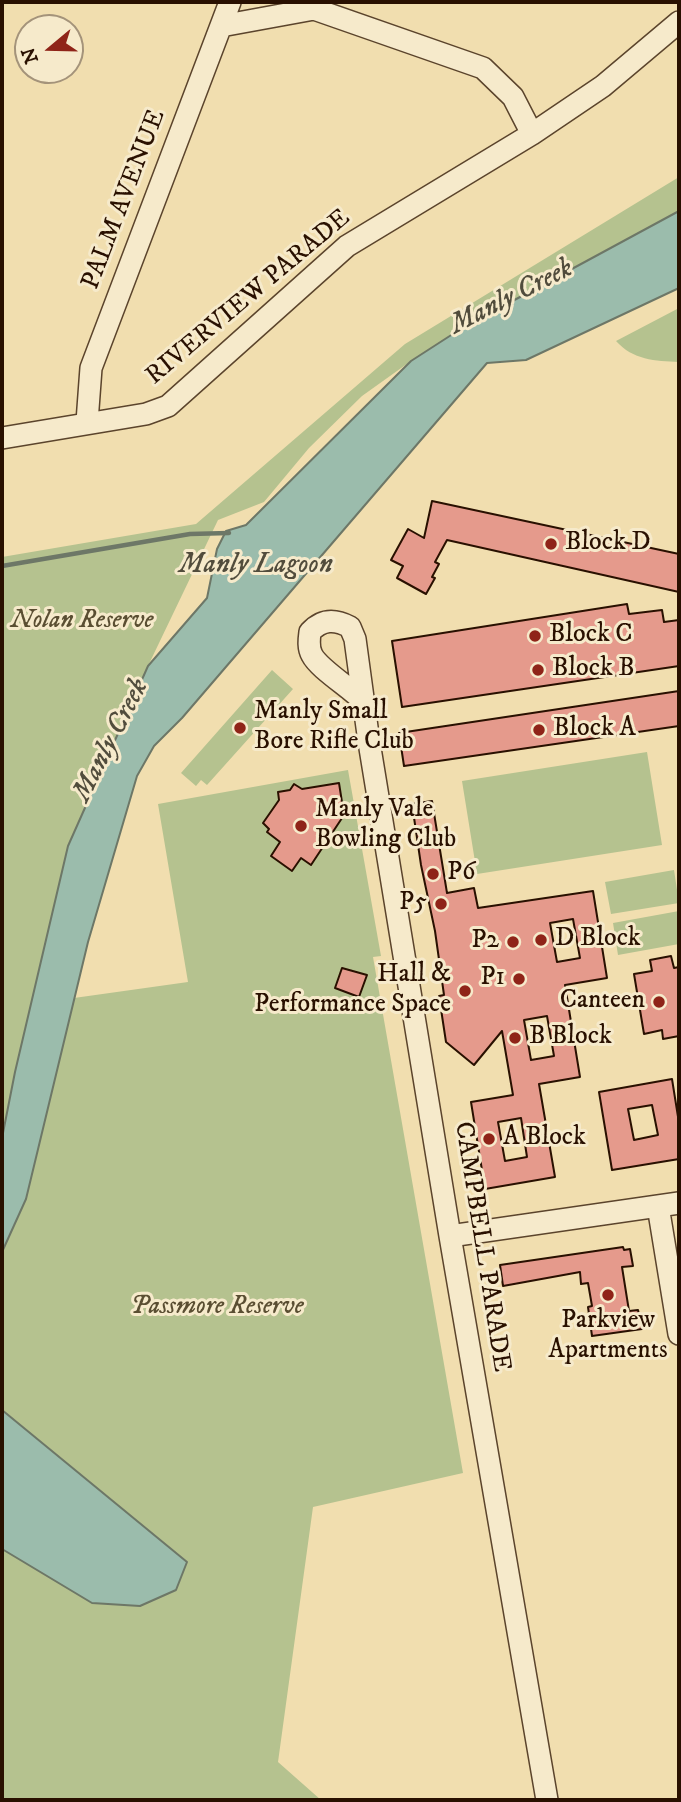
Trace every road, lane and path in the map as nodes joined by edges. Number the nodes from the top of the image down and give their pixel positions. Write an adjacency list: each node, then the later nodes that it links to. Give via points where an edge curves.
1 (230, 2): 4 (street, PALM AVENUE)
2 (312, 5): 4 (street); 5 (street, via 483,68 513,97)
3 (679, 22): 5 (street, RIVERVIEW PARADE, via 603,86)
4 (220, 26): 6 (street, PALM AVENUE, via 92,368)
5 (532, 134): 6 (street, RIVERVIEW PARADE, via 347,246 168,406 146,414)
6 (87, 422): 7 (street, RIVERVIEW PARADE)
7 (2, 438)
8 (363, 702): 8 (street, CAMPBELL PARADE, via 350,627 338,620 316,625 310,632 312,655); 11 (street, CAMPBELL PARADE)
9 (679, 1203): 10 (street)
10 (657, 1206): 11 (street); 12 (street)
11 (450, 1236): 13 (street, CAMPBELL PARADE)
12 (679, 1334)
13 (547, 1800)

